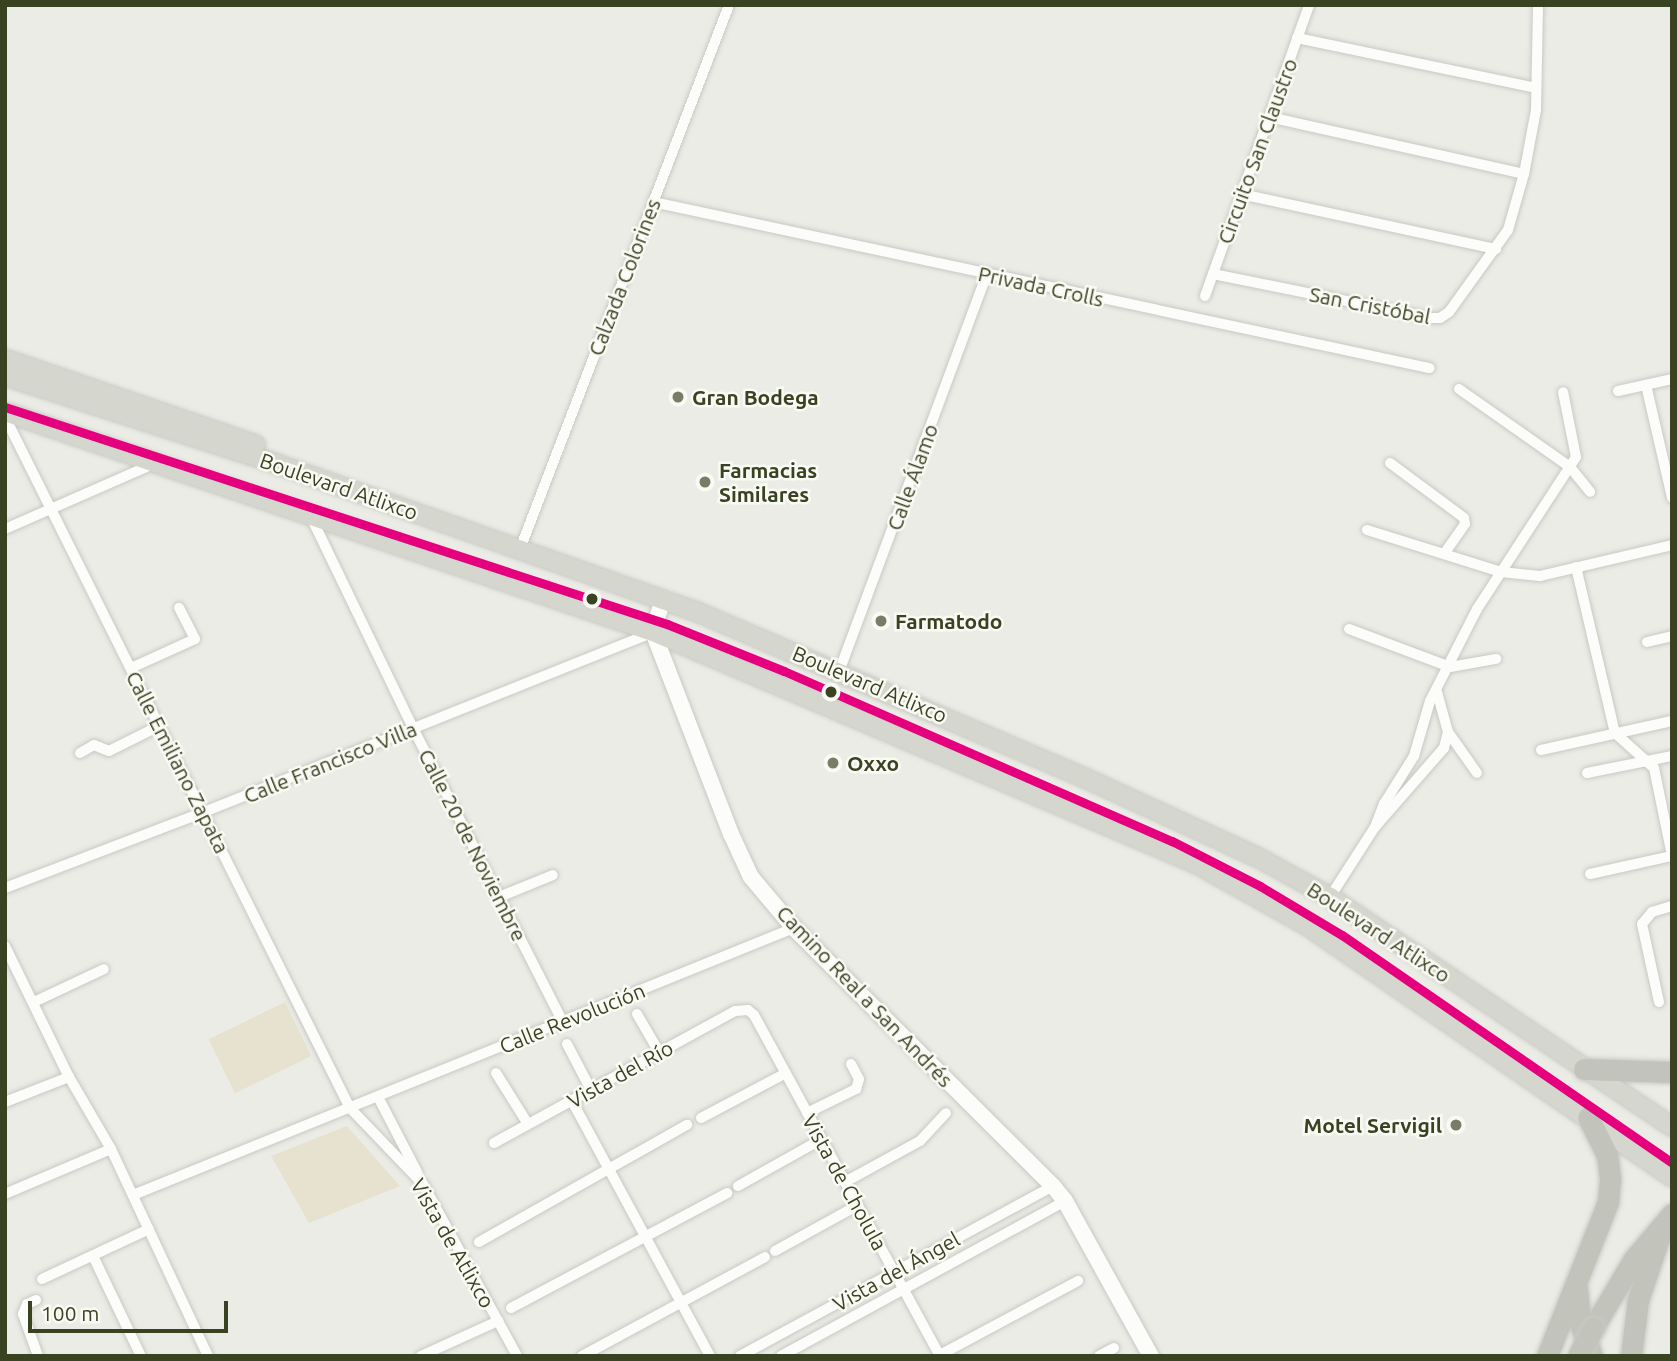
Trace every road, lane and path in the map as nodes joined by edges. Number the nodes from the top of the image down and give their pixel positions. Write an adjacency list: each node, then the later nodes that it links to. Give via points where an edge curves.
1 (729, 5): 9 (street, Calzada Colorines)
2 (1309, 5): 4 (street, Circuito San Claustro)
3 (1535, 6): 5 (street, San Cristóbal)
4 (1297, 38): 5 (street); 6 (street, Circuito San Claustro)
5 (1536, 88): 7 (street, San Cristóbal)
6 (1269, 117): 7 (street); 8 (street, Circuito San Claustro)
7 (1524, 174): 10 (street, San Cristóbal, via 1508,230)
8 (1241, 194): 10 (street); 12 (street, Circuito San Claustro)
9 (653, 202): 11 (street, Privada Crolls); 36 (street, Calzada Colorines)
10 (1496, 249): 12 (street, San Cristóbal, via 1440,318)
11 (987, 274): 15 (street, Privada Crolls); 49 (street, Calle Álamo)
12 (1213, 274): 13 (street, Circuito San Claustro)
13 (1205, 296)
14 (5, 359): 27 (main road, via 256,445)
15 (1429, 368)
16 (5, 376): 27 (main road, Boulevard Atlixco)
17 (1672, 379): 18 (street)
18 (1646, 385): 20 (street); 24 (street)
19 (1459, 389): 28 (street)
20 (1618, 391)
21 (1563, 392): 28 (street, via 1576,457)
22 (5, 412): 25 (main road, Boulevard Atlixco)
23 (5, 417): 31 (street, Calle Emiliano Zapata)
24 (1667, 457): 30 (street)
25 (155, 463): 31 (street); 32 (main road, Boulevard Atlixco)
26 (1390, 463): 37 (street, via 1464,518 1465,524)
27 (277, 464): 36 (main road, Boulevard Atlixco)
28 (1570, 467): 29 (street); 39 (street)
29 (1590, 492)
30 (1672, 498)
31 (52, 510): 33 (street); 48 (street, Calle Emiliano Zapata)
32 (311, 517): 43 (main road, Boulevard Atlixco); 53 (street, Calle 20 de Noviembre)
33 (5, 529)
34 (1367, 530): 37 (street)
35 (1672, 545): 38 (street)
36 (520, 549): 40 (main road, Boulevard Atlixco)
37 (1445, 553): 39 (street)
38 (1576, 567): 39 (street, via 1540,576); 55 (street)
39 (1502, 572): 47 (street, via 1477,608)
40 (663, 599): 43 (main road); 49 (main road, Boulevard Atlixco)
41 (179, 608): 48 (street, via 195,639)
42 (1349, 629): 47 (street)
43 (653, 632): 53 (street, Calle Francisco Villa); 72 (main road, Camino Real a San Andrés, via 751,877); 95 (main road, Boulevard Atlixco, via 1197,864 1308,926)
44 (1672, 636): 45 (street)
45 (1647, 642)
46 (1496, 659): 47 (street)
47 (1450, 667): 50 (street)
48 (131, 668): 52 (street, Calle Emiliano Zapata)
49 (838, 675): 70 (main road, Boulevard Atlixco, via 1122,795 1257,857)
50 (1437, 692): 54 (street); 64 (street, via 1430,701 1414,756)
51 (1672, 721): 55 (street)
52 (159, 726): 57 (street, via 109,751 94,745); 62 (street, Calle Emiliano Zapata)
53 (413, 729): 62 (street, Calle Francisco Villa); 69 (street, Calle 20 de Noviembre)
54 (1448, 732): 60 (street); 64 (street, via 1439,755)
55 (1615, 733): 56 (street); 59 (street)
56 (1541, 750)
57 (80, 753)
58 (1672, 755): 59 (street)
59 (1647, 761): 61 (street); 63 (street, via 1654,768)
60 (1477, 773)
61 (1587, 773)
62 (204, 812): 68 (street, Calle Francisco Villa); 92 (street, Calle Emiliano Zapata)
63 (1667, 813): 65 (street)
64 (1375, 827): 70 (street)
65 (1672, 856): 66 (street)
66 (1590, 874)
67 (553, 875): 69 (street)
68 (5, 888)
69 (499, 897): 79 (street, Calle 20 de Noviembre)
70 (1330, 897): 83 (main road, Boulevard Atlixco)
71 (1672, 906): 76 (street, via 1652,912 1642,925)
72 (794, 928): 79 (street, Calle Revolución); 108 (main road, Camino Real a San Andrés)
73 (5, 946): 75 (street)
74 (104, 969): 75 (street)
75 (34, 1002): 87 (street)
76 (1659, 1002)
77 (748, 1010): 81 (street, Vista del Río, via 735,1011); 86 (street, Vista de Cholula)
78 (637, 1014): 81 (street)
79 (563, 1022): 89 (street, Calle Revolución)
80 (567, 1044): 88 (street)
81 (659, 1052): 88 (street, Vista del Río)
82 (851, 1064): 93 (street, via 859,1079 856,1089)
83 (1584, 1069): 84 (highway); 99 (main road, Boulevard Atlixco)
84 (1672, 1072)
85 (496, 1073): 97 (street)
86 (786, 1073): 93 (street, Vista de Cholula); 96 (street)
87 (69, 1077): 91 (street); 102 (street)
88 (591, 1090): 90 (street, Vista del Río)
89 (378, 1097): 92 (street, Calle Revolución); 106 (street)
90 (572, 1101): 97 (street, Vista del Río); 103 (street)
91 (5, 1102)
92 (350, 1108): 106 (street, Vista de Atlixco); 111 (street, Calle Revolución)
93 (807, 1113): 100 (street, Vista de Cholula)
94 (946, 1113): 105 (street, via 920,1140)
95 (1588, 1116): 104 (main road, Boulevard Atlixco); 122 (highway, via 1607,1155 1609,1190)
96 (701, 1118)
97 (528, 1124): 101 (street, Vista del Río)
98 (687, 1125): 103 (street)
99 (1672, 1127)
100 (822, 1139): 105 (street, Vista de Cholula); 107 (street)
101 (494, 1143)
102 (111, 1149): 110 (street); 111 (street)
103 (609, 1170): 116 (street); 117 (street)
104 (1672, 1177)
105 (845, 1182): 113 (street, Vista de Cholula)
106 (423, 1184): 127 (street, Vista de Atlixco)
107 (738, 1186)
108 (1053, 1186): 112 (main road, Camino Real a San Andrés); 119 (street, Vista del Ángel)
109 (727, 1193): 116 (street)
110 (5, 1194)
111 (133, 1195): 115 (street)
112 (1065, 1200): 123 (street, Vista del Ángel); 140 (main road, Camino Real a San Andrés)
113 (858, 1205): 119 (street, Vista de Cholula); 125 (street)
114 (1668, 1218): 142 (highway, bridge, via 1626,1270); 144 (highway, via 1637,1300)
115 (149, 1229): 118 (street); 131 (street)
116 (645, 1236): 125 (street); 126 (street)
117 (479, 1242)
118 (93, 1256): 120 (street); 130 (street)
119 (894, 1272): 123 (street, Vista de Cholula); 136 (street, Vista del Ángel)
120 (42, 1279)
121 (1078, 1281): 138 (street)
122 (1577, 1284): 141 (highway); 143 (highway, via 1580,1322)
123 (903, 1289): 137 (street, Vista del Ángel); 138 (street, Vista de Cholula)
124 (36, 1300): 129 (street, via 27,1304 23,1314)
125 (681, 1302): 134 (street); 135 (street)
126 (512, 1308)
127 (498, 1321): 132 (street); 133 (street, Vista de Atlixco)
128 (1114, 1348): 139 (street)
129 (38, 1356)
130 (141, 1356)
131 (208, 1356)
132 (421, 1356)
133 (516, 1356)
134 (582, 1356)
135 (710, 1356)
136 (740, 1356)
137 (781, 1356)
138 (939, 1356)
139 (1099, 1356)
140 (1152, 1356)
141 (1547, 1356)
142 (1578, 1356)
143 (1592, 1356)
144 (1631, 1356)

